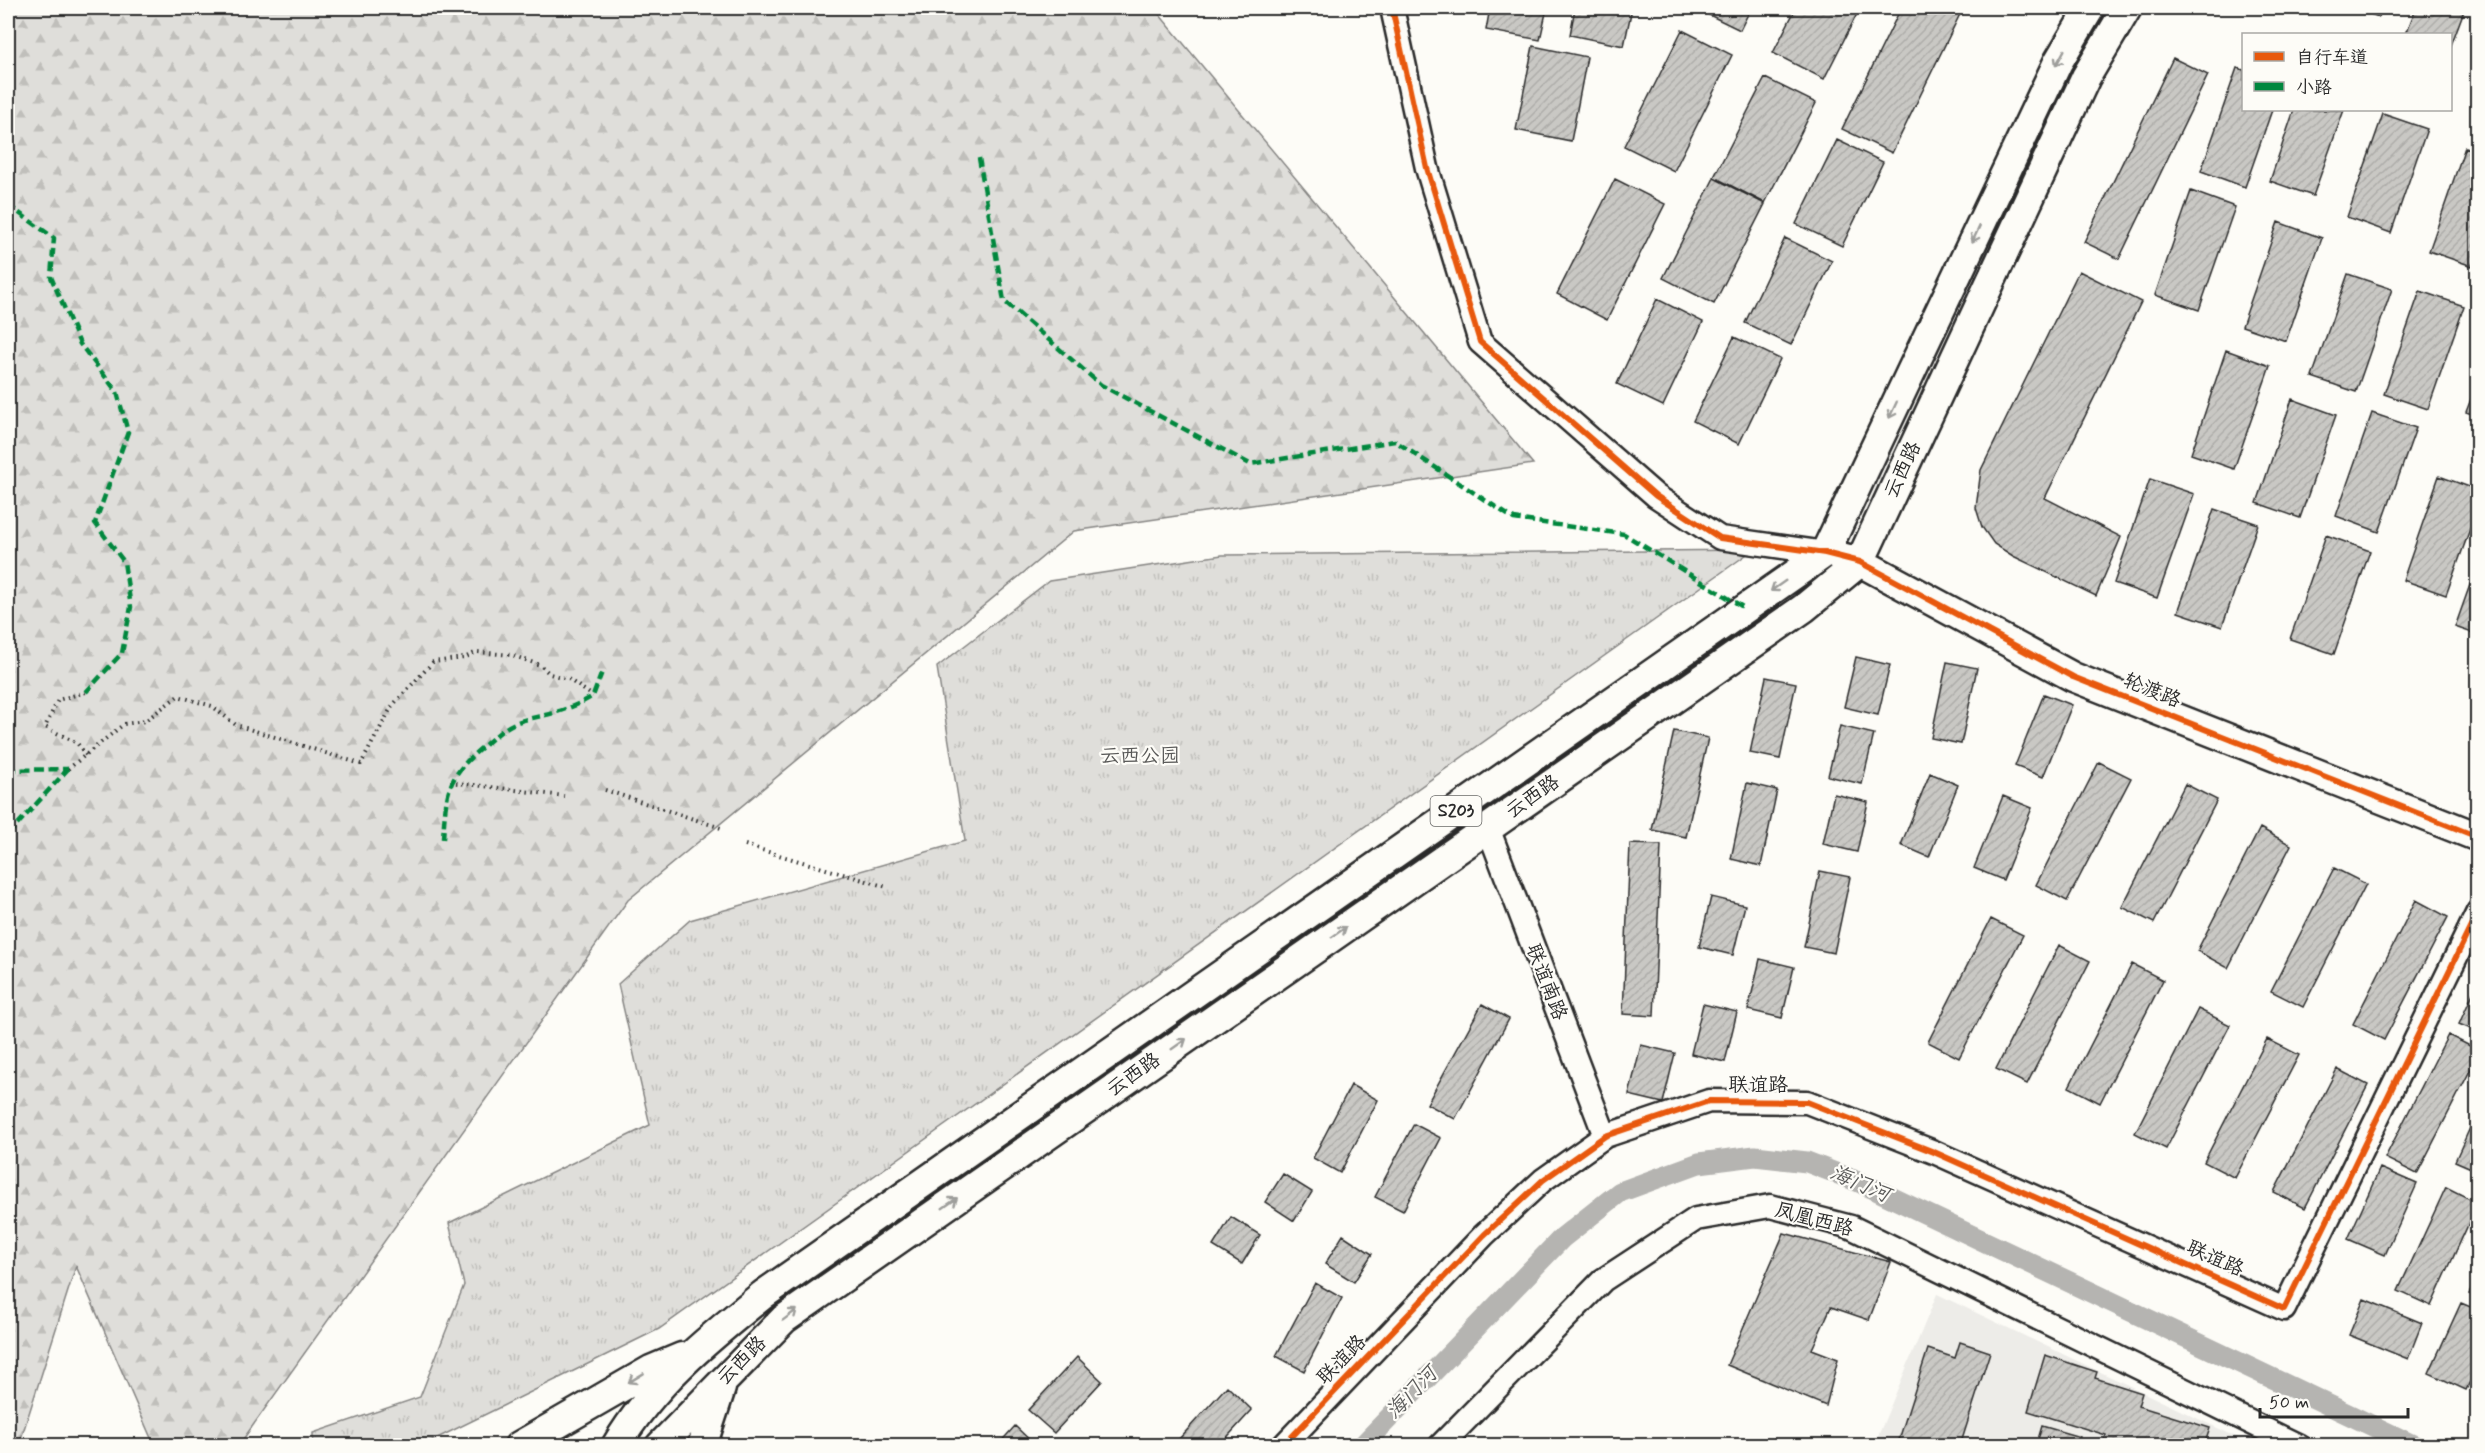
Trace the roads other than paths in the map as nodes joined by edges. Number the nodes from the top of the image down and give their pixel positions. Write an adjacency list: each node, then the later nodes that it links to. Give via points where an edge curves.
1 (1392, 8): 4 (street, via 1426,168 1480,342 1656,496 1720,538)
2 (2090, 8): 4 (main road, 云西路 / S203, one-way to 4, via 2058,62)
3 (2127, 8): 5 (main road, 云西路 / S203, via 2086,77)
4 (1825, 553): 5 (main road, 轮渡路); 10 (main road, 云西路 / S203, one-way to 10, via 764,1294)
5 (1860, 562): 6 (main road, 云西路 / S203, via 1804,608); 7 (main road, 轮渡路, via 2073,677)
6 (1488, 828): 9 (street, 联谊南路); 11 (main road, 云西路 / S203, one-way to 6, via 784,1319)
7 (2478, 837)
8 (2478, 912): 9 (street, 联谊路, via 2284,1309 1955,1161 1808,1102 1709,1101)
9 (1605, 1136): 16 (street, 联谊路, via 1543,1180 1484,1235)
10 (689, 1354): 12 (main road, 云西路, one-way to 12, via 651,1370); 13 (main road, 云西路 / S203)
11 (726, 1378): 14 (main road, 云西路 / S203); 15 (main road)
12 (519, 1446)
13 (616, 1446)
14 (660, 1446)
15 (702, 1446)
16 (1283, 1446)
17 (1440, 1446): 18 (street, 凤凰西路, via 1603,1280 1696,1219 1770,1206 1851,1227)
18 (2299, 1446)

